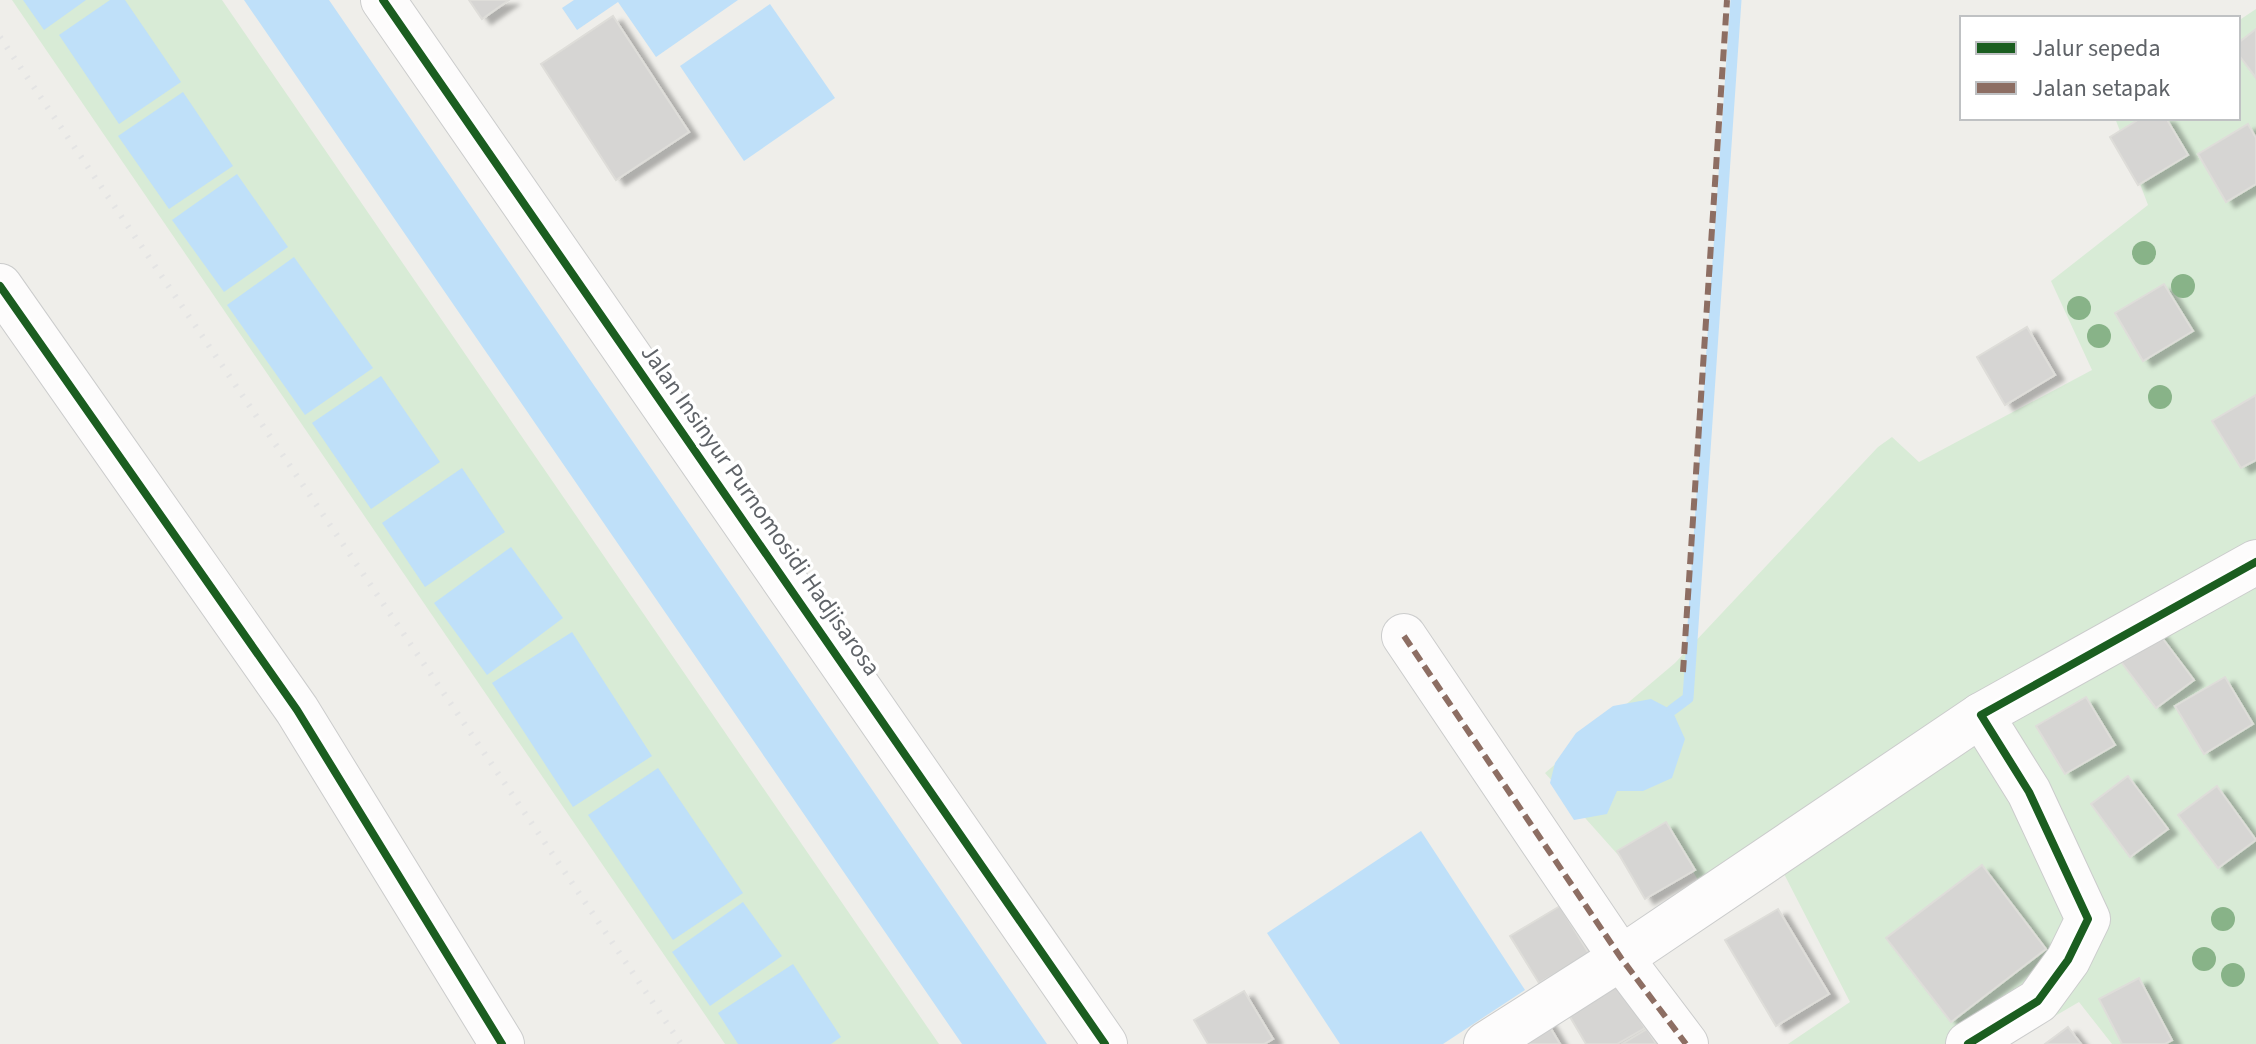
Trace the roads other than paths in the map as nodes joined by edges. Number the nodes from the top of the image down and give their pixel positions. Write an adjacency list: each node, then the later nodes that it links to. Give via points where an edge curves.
1 (383, 0): 9 (street, Jalan Insinyur Purnomosidi Hadjisarosa)
2 (0, 286): 8 (street, via 297,710)
3 (2254, 567): 5 (street)
4 (1404, 636): 6 (street)
5 (1981, 715): 6 (street); 7 (street, via 2029,792 2088,919 2068,960 2038,1001)
6 (1621, 958): 10 (street); 11 (street)
7 (1977, 1042)
8 (502, 1044)
9 (1105, 1044)
10 (1486, 1044)
11 (1686, 1044)

